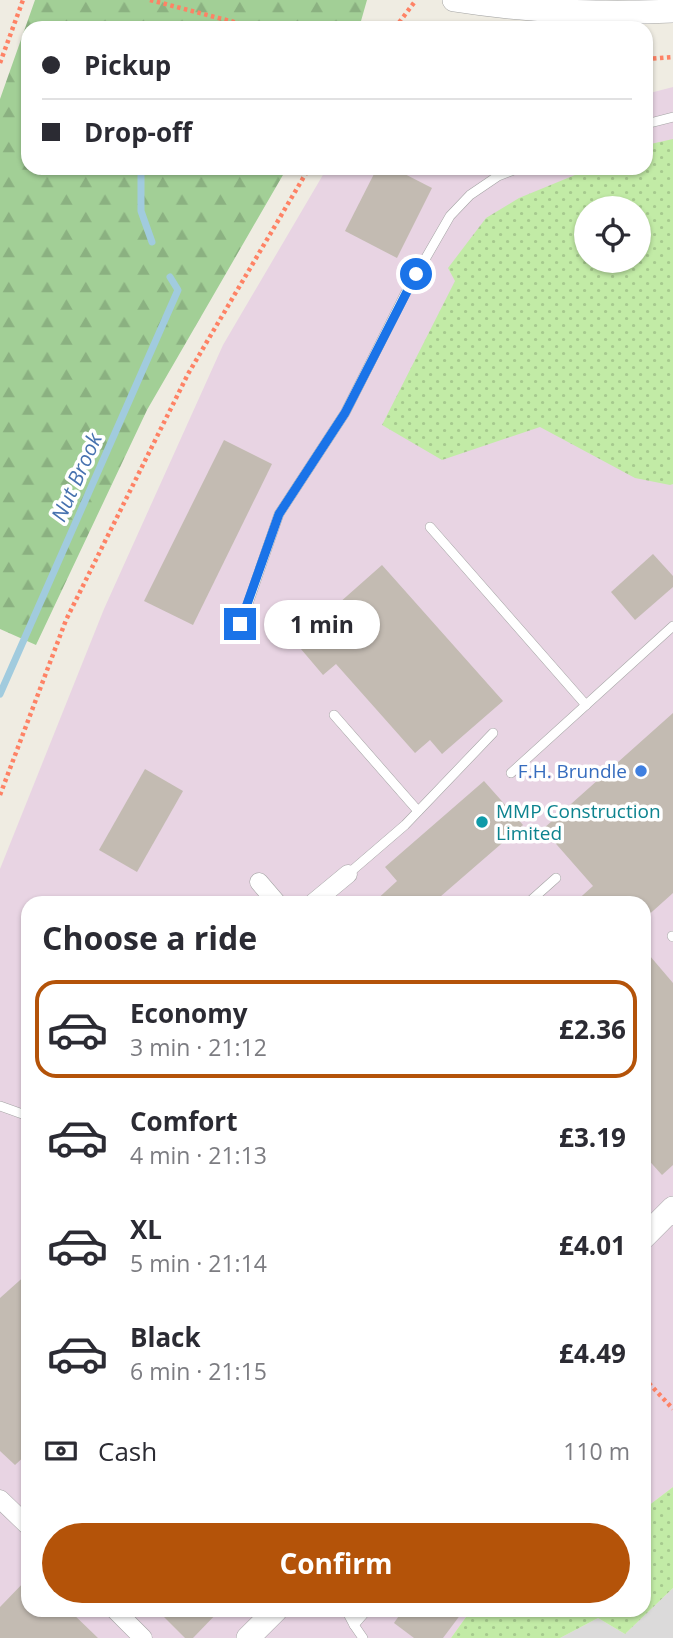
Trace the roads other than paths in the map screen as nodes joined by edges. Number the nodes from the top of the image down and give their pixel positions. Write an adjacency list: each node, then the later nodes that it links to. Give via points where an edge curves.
1 (454, 0): 2 (street, via 612,12)
2 (673, 11)
3 (673, 117): 4 (lane)
4 (653, 122)
5 (505, 175): 7 (lane, via 470,195 450,216 345,413 279,514)
6 (430, 527): 9 (lane)
7 (240, 624)
8 (673, 626): 9 (lane)
9 (586, 705): 12 (lane)
10 (334, 715): 13 (lane)
11 (492, 733): 13 (lane)
12 (511, 773)
13 (418, 811): 14 (lane)
14 (348, 874): 18 (street)
15 (556, 878): 19 (lane)
16 (259, 883): 17 (street)
17 (271, 896)
18 (321, 896)
19 (536, 896)
20 (0, 1106): 21 (lane)
21 (21, 1114)
22 (673, 1208): 23 (street)
23 (651, 1230)
24 (6, 1505): 25 (street); 26 (street)
25 (21, 1519)
26 (0, 1525)
27 (121, 1617): 32 (street)
28 (269, 1617): 33 (street)
29 (350, 1617): 31 (lane)
30 (361, 1617): 31 (lane)
31 (354, 1625): 34 (lane)
32 (143, 1638)
33 (248, 1638)
34 (363, 1638)

